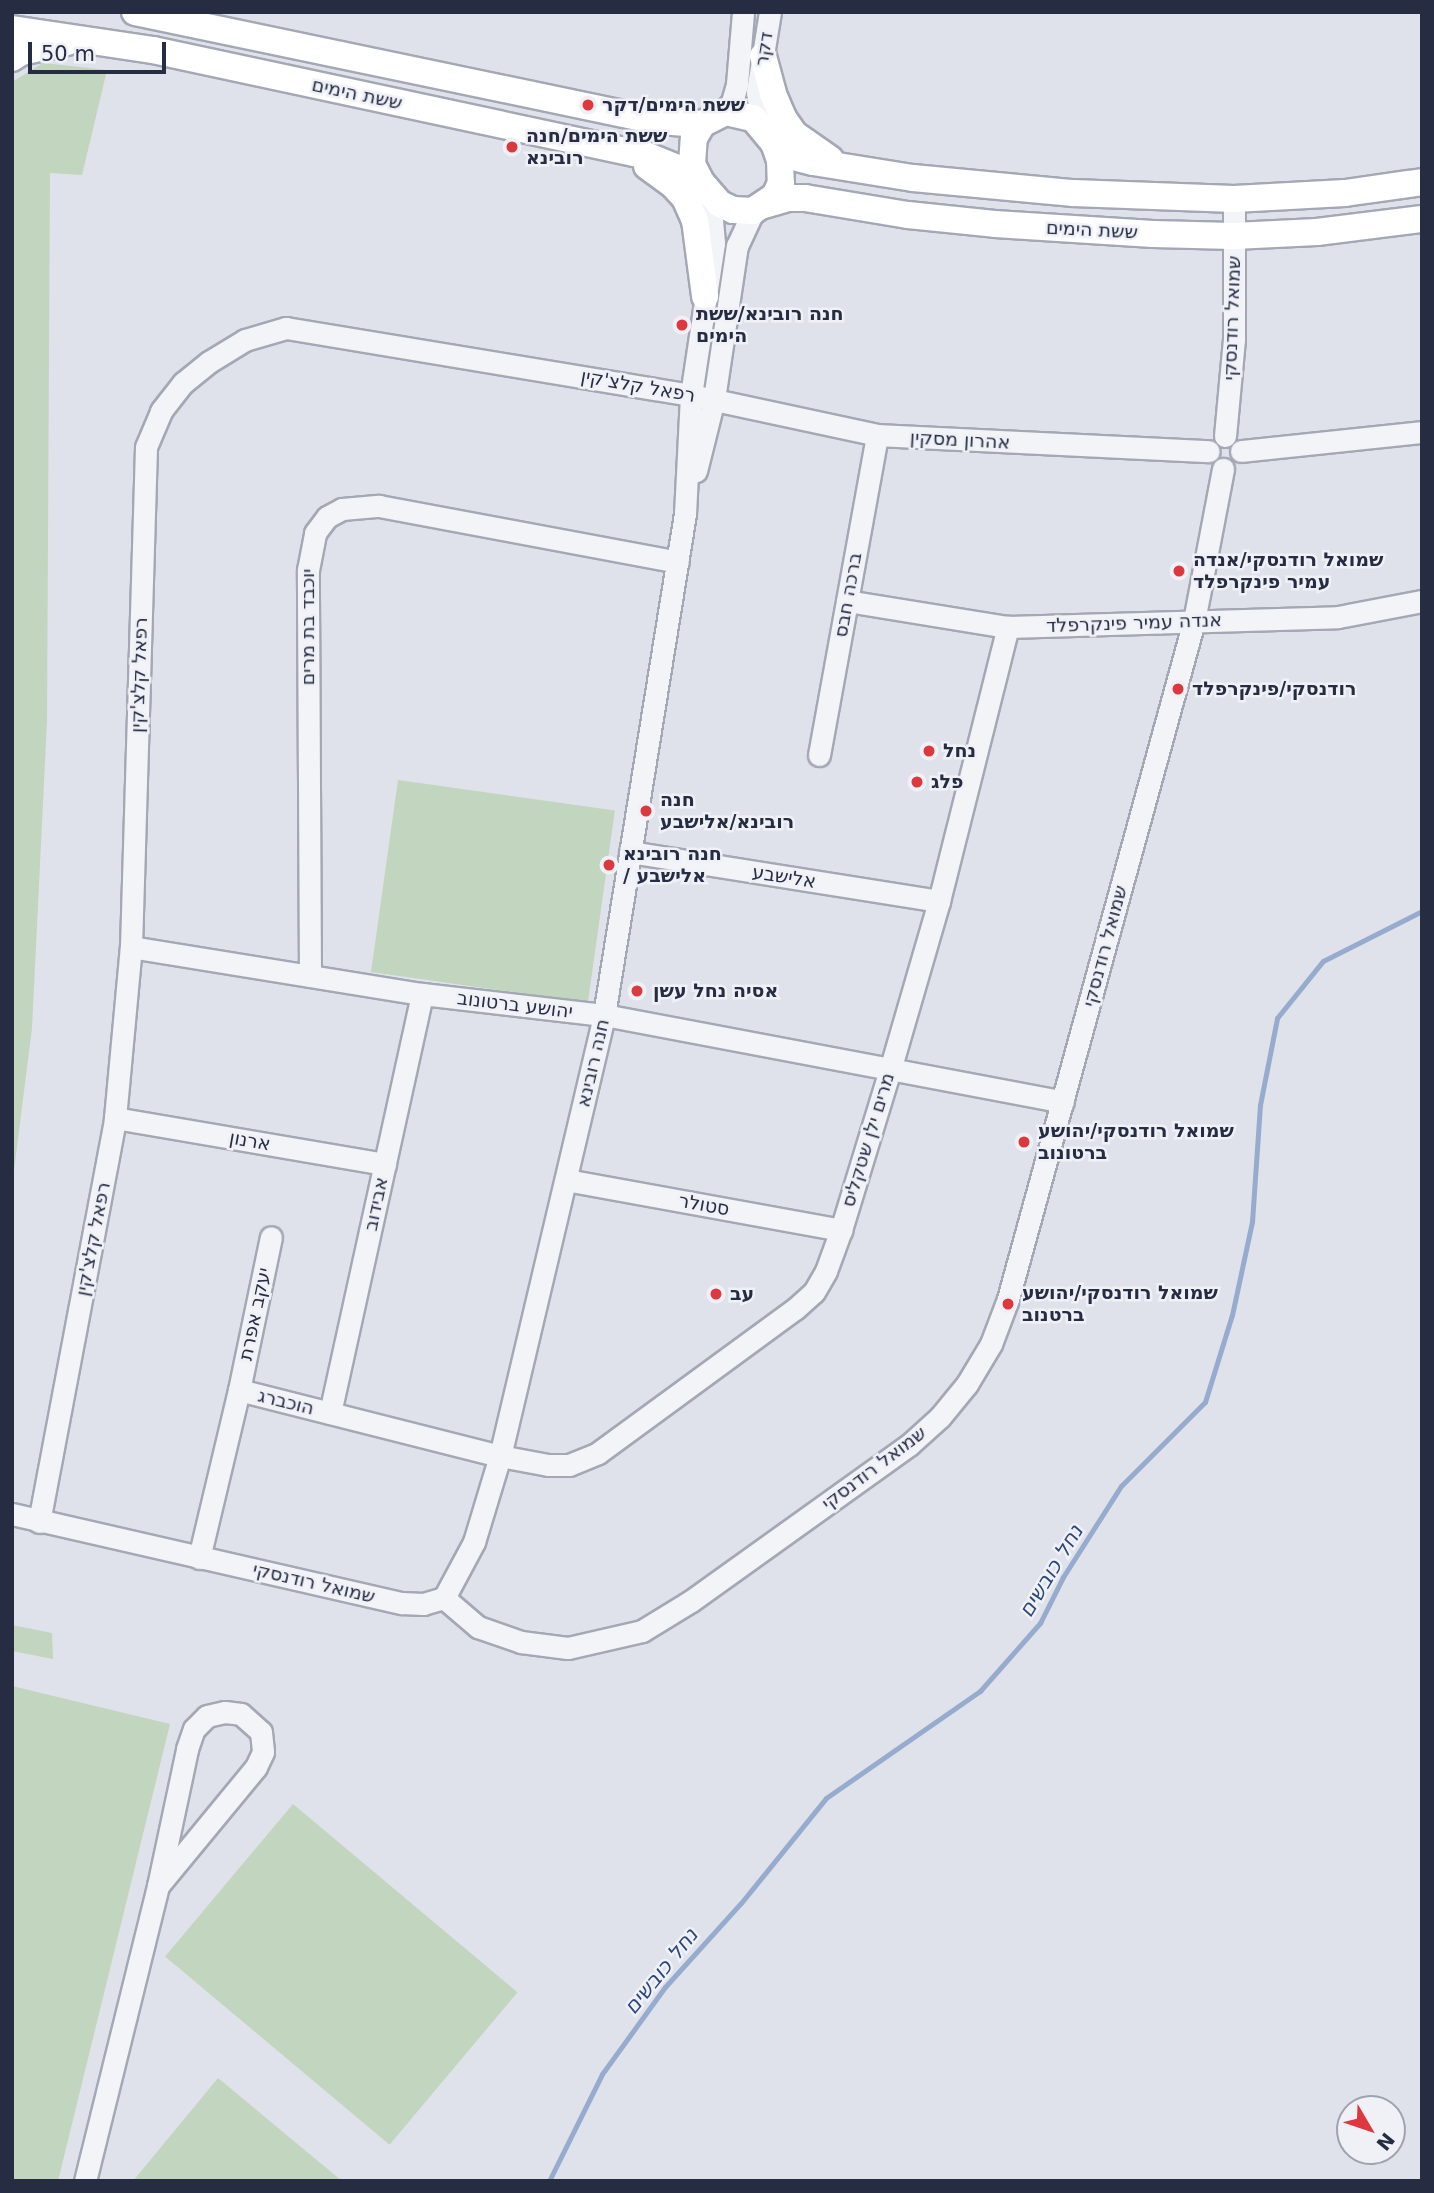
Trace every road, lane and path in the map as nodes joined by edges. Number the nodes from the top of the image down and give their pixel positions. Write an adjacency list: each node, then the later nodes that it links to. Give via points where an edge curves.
1 (135, 12): 8 (main road, ששת הימים, via 657,121)
2 (743, 12): 8 (street, דקר, via 737,85 732,102)
3 (770, 12): 6 (street, דקר)
4 (12, 29): 5 (main road, ששת הימים)
5 (88, 38): 7 (main road, via 42,46); 10 (main road, ששת הימים)
6 (763, 56): 9 (street, דקר, via 757,92); 11 (main road, via 772,94 794,134)
7 (12, 58)
8 (712, 119): 9 (main road, via 740,113); 13 (main road, via 691,148)
9 (768, 135): 11 (main road, ששת הימים, via 789,156); 15 (main road, via 782,169 781,183 775,196)
10 (600, 146): 13 (main road, ששת הימים, via 648,156); 18 (main road, via 642,163 685,198 701,244)
11 (843, 167): 14 (main road, ששת הימים, via 998,187)
12 (1422, 181): 14 (main road, ששת הימים, via 1345,193)
13 (701, 182): 15 (main road, via 720,204 733,210); 18 (street, חנה רובינא, via 711,205 714,243)
14 (1234, 199): 17 (street, שמואל רודנסקי)
15 (759, 208): 17 (main road, ששת הימים, via 805,198 995,224); 20 (street, חנה רובינא, via 737,246)
16 (1422, 219): 17 (main road, ששת הימים)
17 (1234, 236): 23 (street, שמואל רודנסקי, via 1234,339)
18 (705, 296): 19 (street, חנה רובינא)
19 (691, 395): 20 (street, רפאל קלצ'קין); 26 (street, חנה רובינא); 35 (street, רפאל קלצ'קין, via 286,328 245,340 183,383 161,411 146,447)
20 (715, 400): 22 (street, אהרון מסקין); 26 (street, חנה רובינא)
21 (1422, 432): 24 (street)
22 (877, 435): 23 (street, אהרון מסקין); 28 (street, ברכה חבס)
23 (1217, 443): 24 (street, via 1233,439); 25 (street, via 1214,465)
24 (1241, 451): 25 (street, via 1236,464)
25 (1223, 469): 30 (street, שמואל רודנסקי)
26 (685, 514): 27 (street, חנה רובינא)
27 (678, 562): 33 (street, חנה רובינא); 36 (street, יוכבד בת מרים, via 379,506 342,509 327,517 315,533 308,570)
28 (846, 601): 31 (street, אנדה עמיר פינקרפלד); 32 (street, ברכה חבס)
29 (1422, 601): 30 (street, אנדה עמיר פינקרפלד, via 1338,617)
30 (1194, 621): 31 (street, אנדה עמיר פינקרפלד); 40 (street, שמואל רודנסקי)
31 (1008, 627): 34 (street, מרים ילן שטקליס)
32 (819, 755)
33 (630, 852): 34 (street, אלישבע); 38 (street, חנה רובינא)
34 (939, 901): 39 (street, מרים ילן שטקליס)
35 (131, 947): 36 (street, יהושע ברטונוב); 41 (street, רפאל קלצ'קין)
36 (310, 976): 37 (street, יהושע ברטונוב)
37 (422, 994): 38 (street, יהושע ברטונוב); 42 (street, אבידוב)
38 (604, 1016): 39 (street, יהושע ברטונוב); 43 (street, חנה רובינא)
39 (890, 1070): 40 (street, יהושע ברטונוב); 44 (street, מרים ילן שטקליס)
40 (1063, 1102): 52 (street, שמואל רודנסקי, via 991,1344 967,1384 909,1445 642,1631 568,1648 520,1642 478,1627)
41 (115, 1118): 42 (street, ארנון); 50 (street, רפאל קלצ'קין)
42 (385, 1164): 47 (street, אבידוב)
43 (566, 1180): 44 (street, סטולר); 48 (street, חנה רובינא)
44 (841, 1230): 48 (street, מרים ילן שטקליס, via 820,1281 795,1309 598,1452 569,1465)
45 (271, 1237): 46 (street, יעקב אפרת)
46 (239, 1390): 47 (street, הוכברג); 51 (street, הוכברג)
47 (330, 1413): 48 (street, הוכברג)
48 (500, 1456): 52 (street, חנה רובינא, via 474,1542)
49 (12, 1517): 50 (street, שמואל רודנסקי)
50 (39, 1522): 51 (street, שמואל רודנסקי)
51 (199, 1558): 52 (street, שמואל רודנסקי, via 402,1603)
52 (444, 1598)
53 (158, 1885): 53 (street, via 256,1767 263,1752 261,1732 241,1714 207,1716 194,1729); 54 (street)
54 (85, 2181)

